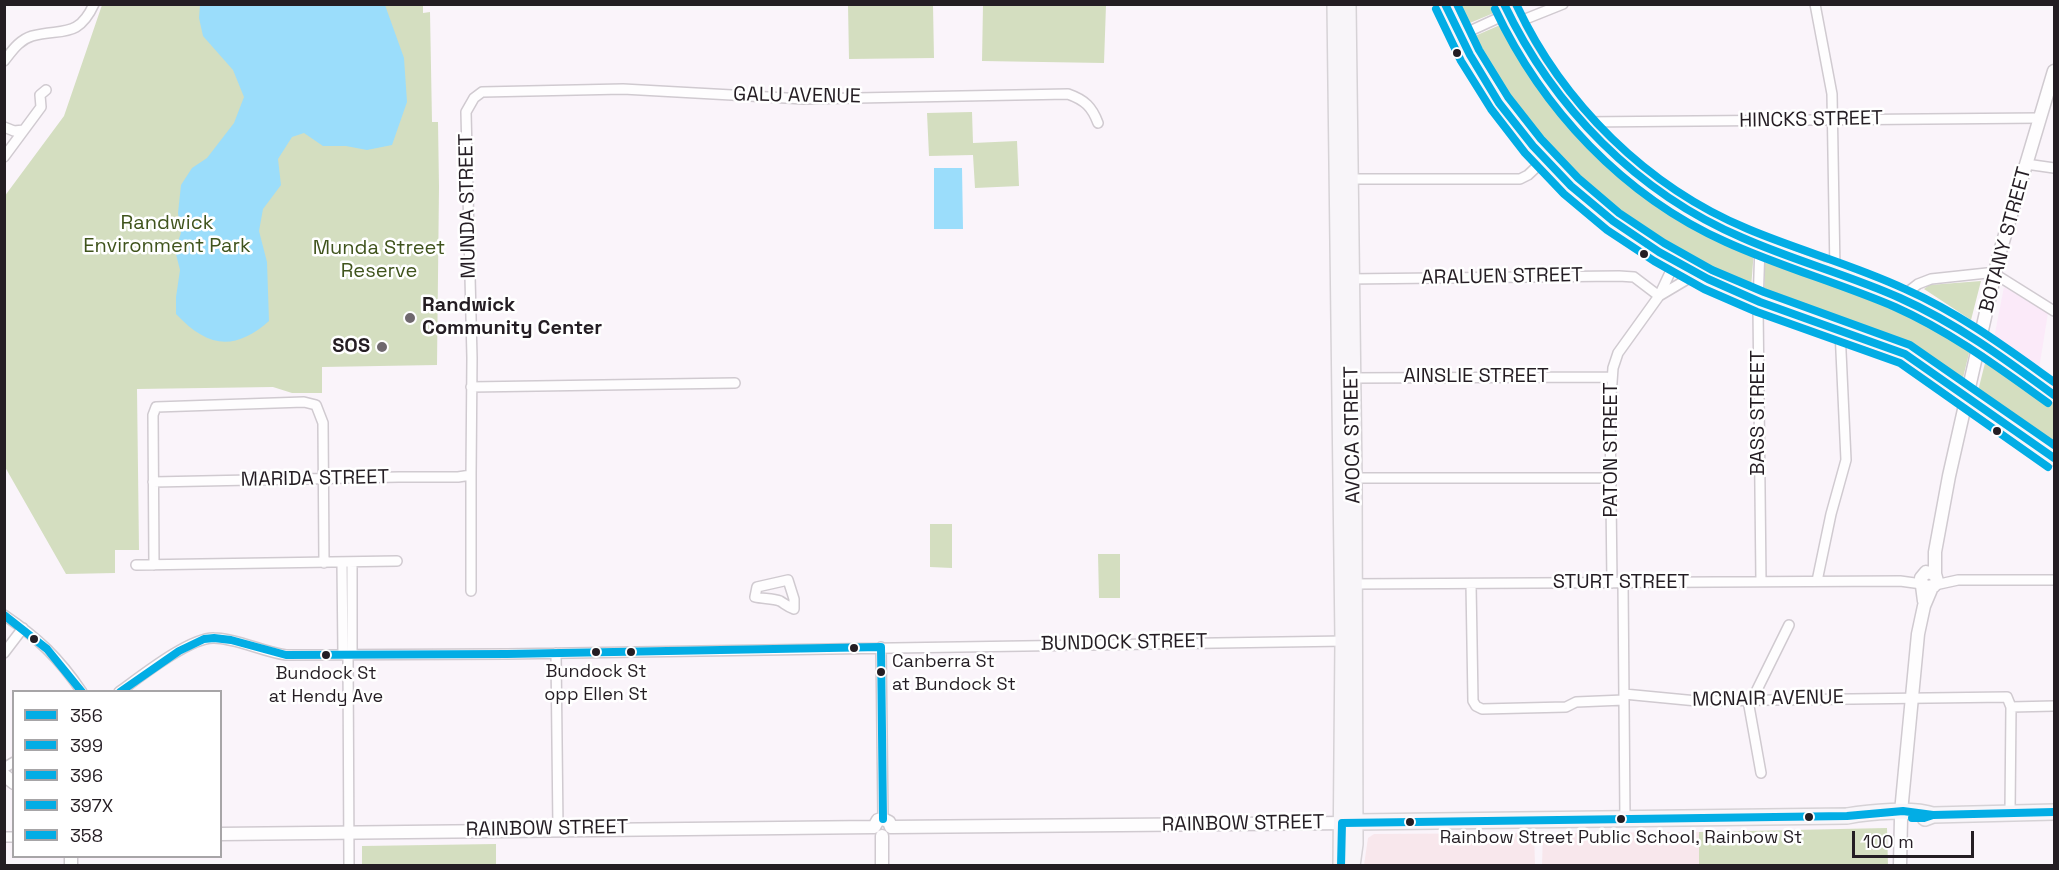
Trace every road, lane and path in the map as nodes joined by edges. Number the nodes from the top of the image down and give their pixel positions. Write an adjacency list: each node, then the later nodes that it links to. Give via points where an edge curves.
1 (94, 4): 9 (street, via 83,23 26,39)
2 (1335, 4): 23 (main road, AVOCA STREET)
3 (1348, 4): 23 (main road, AVOCA STREET)
4 (1445, 4): 8 (main road)
5 (1563, 4): 7 (street)
6 (1815, 4): 14 (street)
7 (1508, 14): 8 (street); 15 (main road, via 1541,70)
8 (1459, 36): 20 (main road, via 1507,115)
9 (4, 61)
10 (2055, 71): 13 (street, BOTANY STREET)
11 (40, 92): 18 (street, via 41,107)
12 (482, 92): 16 (street, GALU AVENUE, via 623,89 804,99 1068,94 1083,100); 39 (street, MUNDA STREET, via 466,112)
13 (2040, 118): 14 (street, HINCKS STREET); 21 (street, BOTANY STREET)
14 (1833, 119): 15 (street, HINCKS STREET); 26 (street)
15 (1582, 122): 24 (main road, via 1619,160 1666,196 1717,226)
16 (1098, 123)
17 (4, 127): 18 (street)
18 (24, 130): 19 (street)
19 (4, 157)
20 (1544, 160): 23 (street, via 1520,179); 25 (main road, via 1606,217)
21 (2026, 164): 22 (street); 28 (street, BOTANY STREET)
22 (2055, 168)
23 (1344, 179): 29 (main road, AVOCA STREET)
24 (1760, 244): 26 (main road); 32 (street, BASS STREET)
25 (1675, 262): 27 (main road); 30 (street, PATON STREET)
26 (1835, 272): 31 (main road)
27 (1696, 274): 30 (street, PATON STREET); 32 (main road)
28 (1995, 274): 31 (street, via 1931,279); 33 (street); 35 (street, BOTANY STREET)
29 (1345, 279): 30 (street, ARALUEN STREET, via 1619,276 1634,277); 37 (main road, AVOCA STREET)
30 (1659, 296): 36 (street, PATON STREET, via 1618,353)
31 (1900, 298): 35 (main road)
32 (1758, 301): 34 (main road); 56 (street, BASS STREET)
33 (2055, 311)
34 (1840, 330): 41 (main road, via 1904,353); 55 (street, via 1846,460)
35 (1980, 341): 40 (main road); 41 (street, BOTANY STREET)
36 (1611, 377): 37 (street, AINSLIE STREET); 45 (street, PATON STREET)
37 (1346, 378): 44 (main road, AVOCA STREET)
38 (735, 383): 39 (street)
39 (471, 387): 43 (street, MUNDA STREET)
40 (2055, 394)
41 (1967, 397): 42 (main road); 53 (street, BOTANY STREET)
42 (2055, 458)
43 (471, 473): 46 (street, MARIDA STREET, via 458,477); 61 (street, MUNDA STREET)
44 (1347, 478): 45 (street); 58 (main road, AVOCA STREET)
45 (1611, 478): 60 (street, PATON STREET)
46 (323, 479): 47 (street, MARIDA STREET); 47 (street, via 323,423 316,405 304,402 156,407); 50 (street)
47 (153, 482): 52 (street)
48 (397, 561): 49 (street)
49 (347, 562): 50 (street); 70 (street)
50 (324, 563): 52 (street)
51 (136, 565): 52 (street)
52 (154, 565)
53 (1929, 580): 54 (street, STURT STREET); 55 (street, STURT STREET); 74 (street, BOTANY STREET, via 1918,634)
54 (2055, 580)
55 (1817, 581): 56 (street, STURT STREET)
56 (1761, 582): 57 (street, STURT STREET)
57 (1623, 583): 60 (street, STURT STREET); 73 (street)
58 (1348, 584): 59 (street, STURT STREET); 66 (main road, AVOCA STREET)
59 (1471, 584): 60 (street, STURT STREET); 73 (street, MCNAIR AVENUE, via 1476,706 1566,707 1576,702)
60 (1612, 584)
61 (471, 591)
62 (794, 609): 62 (street, via 788,580 757,587 755,597 779,601)
63 (4, 615): 65 (street)
64 (1789, 625): 75 (street)
65 (23, 628): 68 (street); 71 (street, via 50,650)
66 (1349, 640): 67 (street, BUNDOCK STREET); 83 (main road, AVOCA STREET)
67 (881, 647): 69 (street, BUNDOCK STREET); 84 (street)
68 (4, 653)
69 (556, 653): 70 (street, BUNDOCK STREET); 85 (street)
70 (348, 655): 72 (street, BUNDOCK STREET, via 279,654 207,638 183,649); 86 (street)
71 (81, 690)
72 (122, 690)
73 (1624, 697): 75 (street, MCNAIR AVENUE); 82 (street)
74 (1912, 698): 75 (street, MCNAIR AVENUE); 77 (street, MCNAIR AVENUE, via 2007,697); 81 (street, BOTANY STREET)
75 (1751, 700): 78 (street)
76 (2055, 706): 77 (street)
77 (2011, 707): 79 (street)
78 (1761, 773)
79 (2010, 812): 80 (main road, RAINBOW STREET); 81 (main road, RAINBOW STREET, via 1933,814 1924,818)
80 (2055, 812)
81 (1901, 815): 82 (main road, RAINBOW STREET); 92 (street, BOTANY STREET)
82 (1625, 819): 83 (main road, RAINBOW STREET)
83 (1348, 823): 84 (street, RAINBOW STREET); 90 (main road, AVOCA STREET); 91 (main road, AVOCA STREET)
84 (883, 827): 85 (street, RAINBOW STREET); 89 (street)
85 (558, 829): 86 (street, RAINBOW STREET)
86 (349, 832): 87 (street, RAINBOW STREET); 88 (street)
87 (222, 834)
88 (349, 866)
89 (882, 866)
90 (1341, 866)
91 (1352, 866)
92 (1900, 866)

